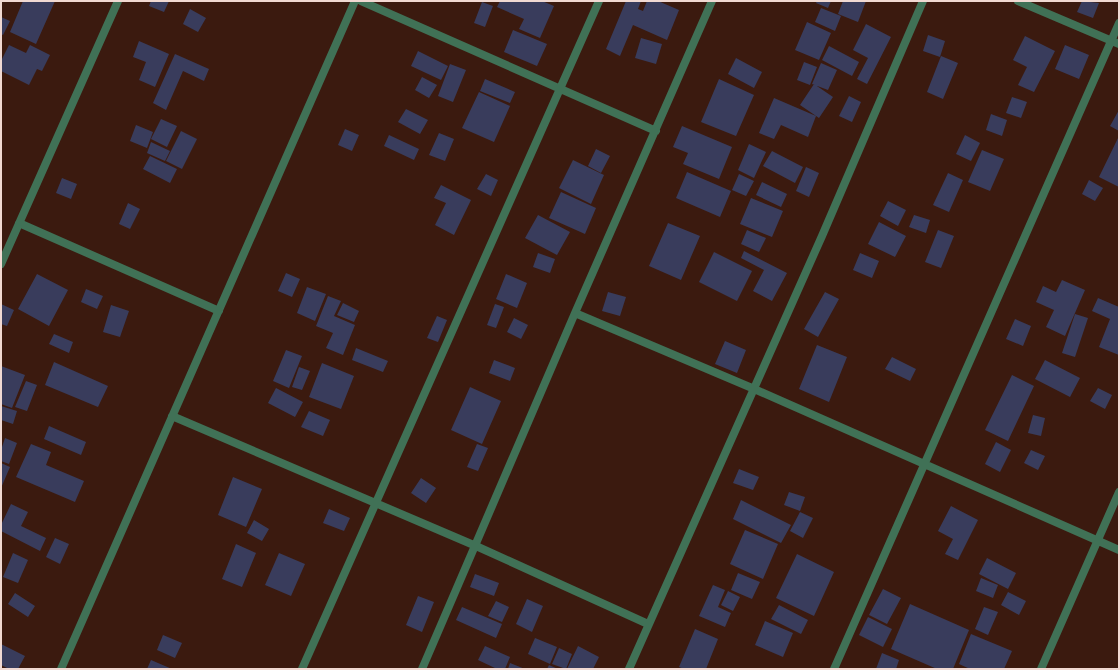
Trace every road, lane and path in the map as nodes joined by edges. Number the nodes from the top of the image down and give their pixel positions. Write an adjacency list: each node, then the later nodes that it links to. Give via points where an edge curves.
1 (118, 1): 13 (street)
2 (354, 1): 15 (street)
3 (361, 1): 11 (street)
4 (599, 1): 11 (street)
5 (712, 1): 12 (street)
6 (922, 1): 17 (street, via 822,236)
7 (1018, 1): 9 (street)
8 (1119, 23): 9 (street)
9 (1111, 41): 10 (street); 19 (street)
10 (1119, 44)
11 (560, 89): 12 (street); 21 (street)
12 (656, 131): 16 (street)
13 (19, 223): 14 (street); 15 (street)
14 (1, 264)
15 (219, 311): 18 (street)
16 (575, 312): 17 (street); 23 (street)
17 (752, 388): 19 (street); 25 (street)
18 (172, 416): 21 (street); 26 (street)
19 (924, 464): 22 (street); 30 (street)
20 (1119, 492): 22 (street)
21 (376, 502): 23 (street); 27 (street)
22 (1098, 540): 24 (street); 31 (street)
23 (476, 546): 25 (street); 28 (street)
24 (1119, 550)
25 (648, 624): 29 (street)
26 (61, 669)
27 (302, 669)
28 (422, 669)
29 (629, 669)
30 (834, 669)
31 (1042, 669)

